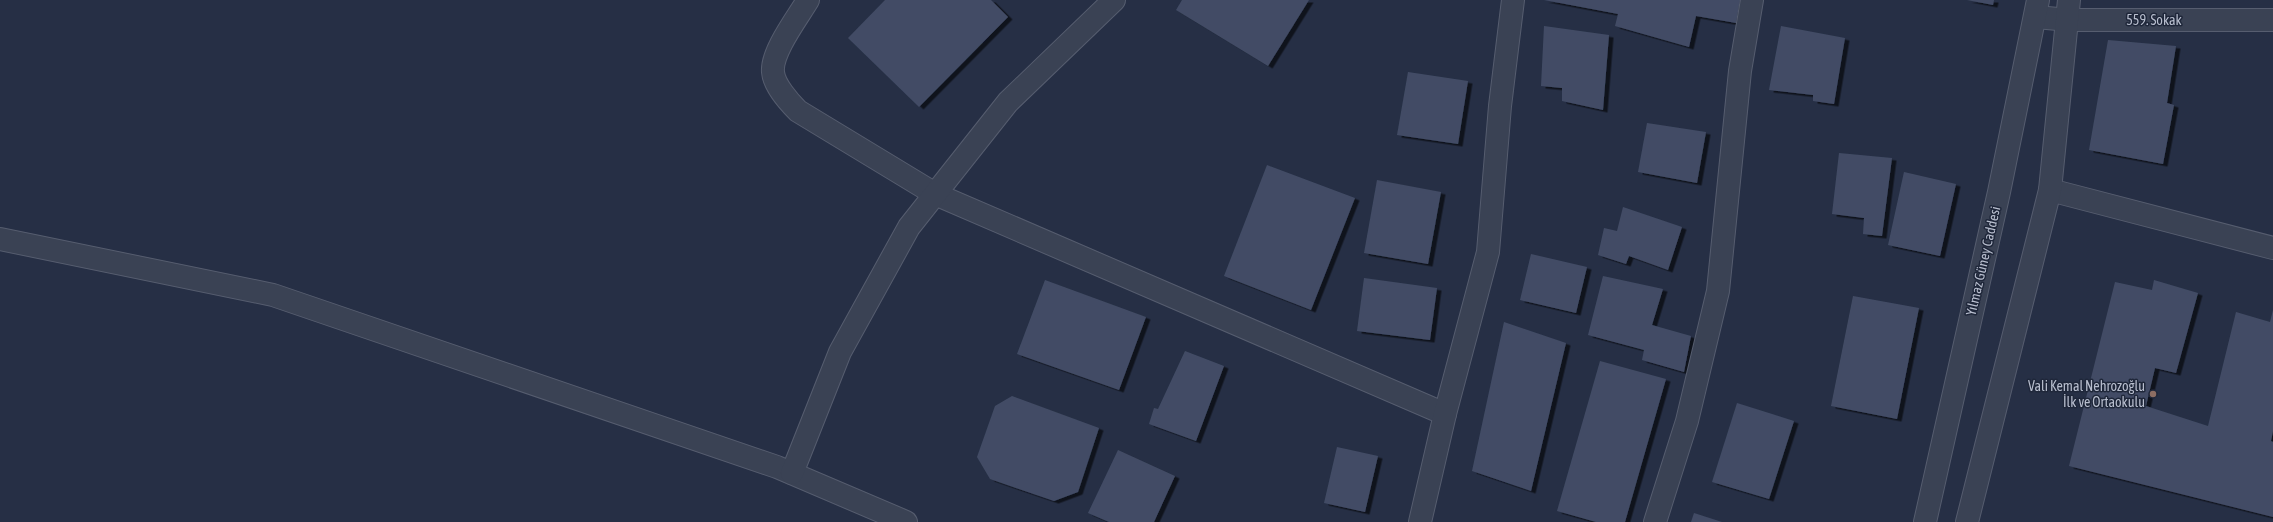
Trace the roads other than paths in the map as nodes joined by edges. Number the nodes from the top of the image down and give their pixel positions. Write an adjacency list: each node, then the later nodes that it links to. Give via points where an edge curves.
1 (808, 0): 9 (street, via 777,52 773,72 783,94 798,111)
2 (1114, 0): 9 (street, via 1008,102)
3 (1513, 0): 12 (street, via 1500,106 1488,252)
4 (1752, 0): 17 (street, via 1740,71 1718,291 1687,420)
5 (2037, 9): 6 (street, 559. Sokak); 18 (street, Yılmaz Güney Caddesi)
6 (2069, 10): 7 (street, 559. Sokak); 8 (street)
7 (2273, 20)
8 (2050, 190): 11 (street); 19 (street)
9 (935, 194): 12 (street); 13 (street, via 909,227 840,352)
10 (0, 239): 13 (street, via 273,296)
11 (2273, 248)
12 (1445, 414): 16 (street)
13 (792, 473): 14 (street)
14 (882, 517): 15 (street)
15 (906, 522)
16 (1420, 522)
17 (1655, 522)
18 (1925, 522)
19 (1967, 522)

